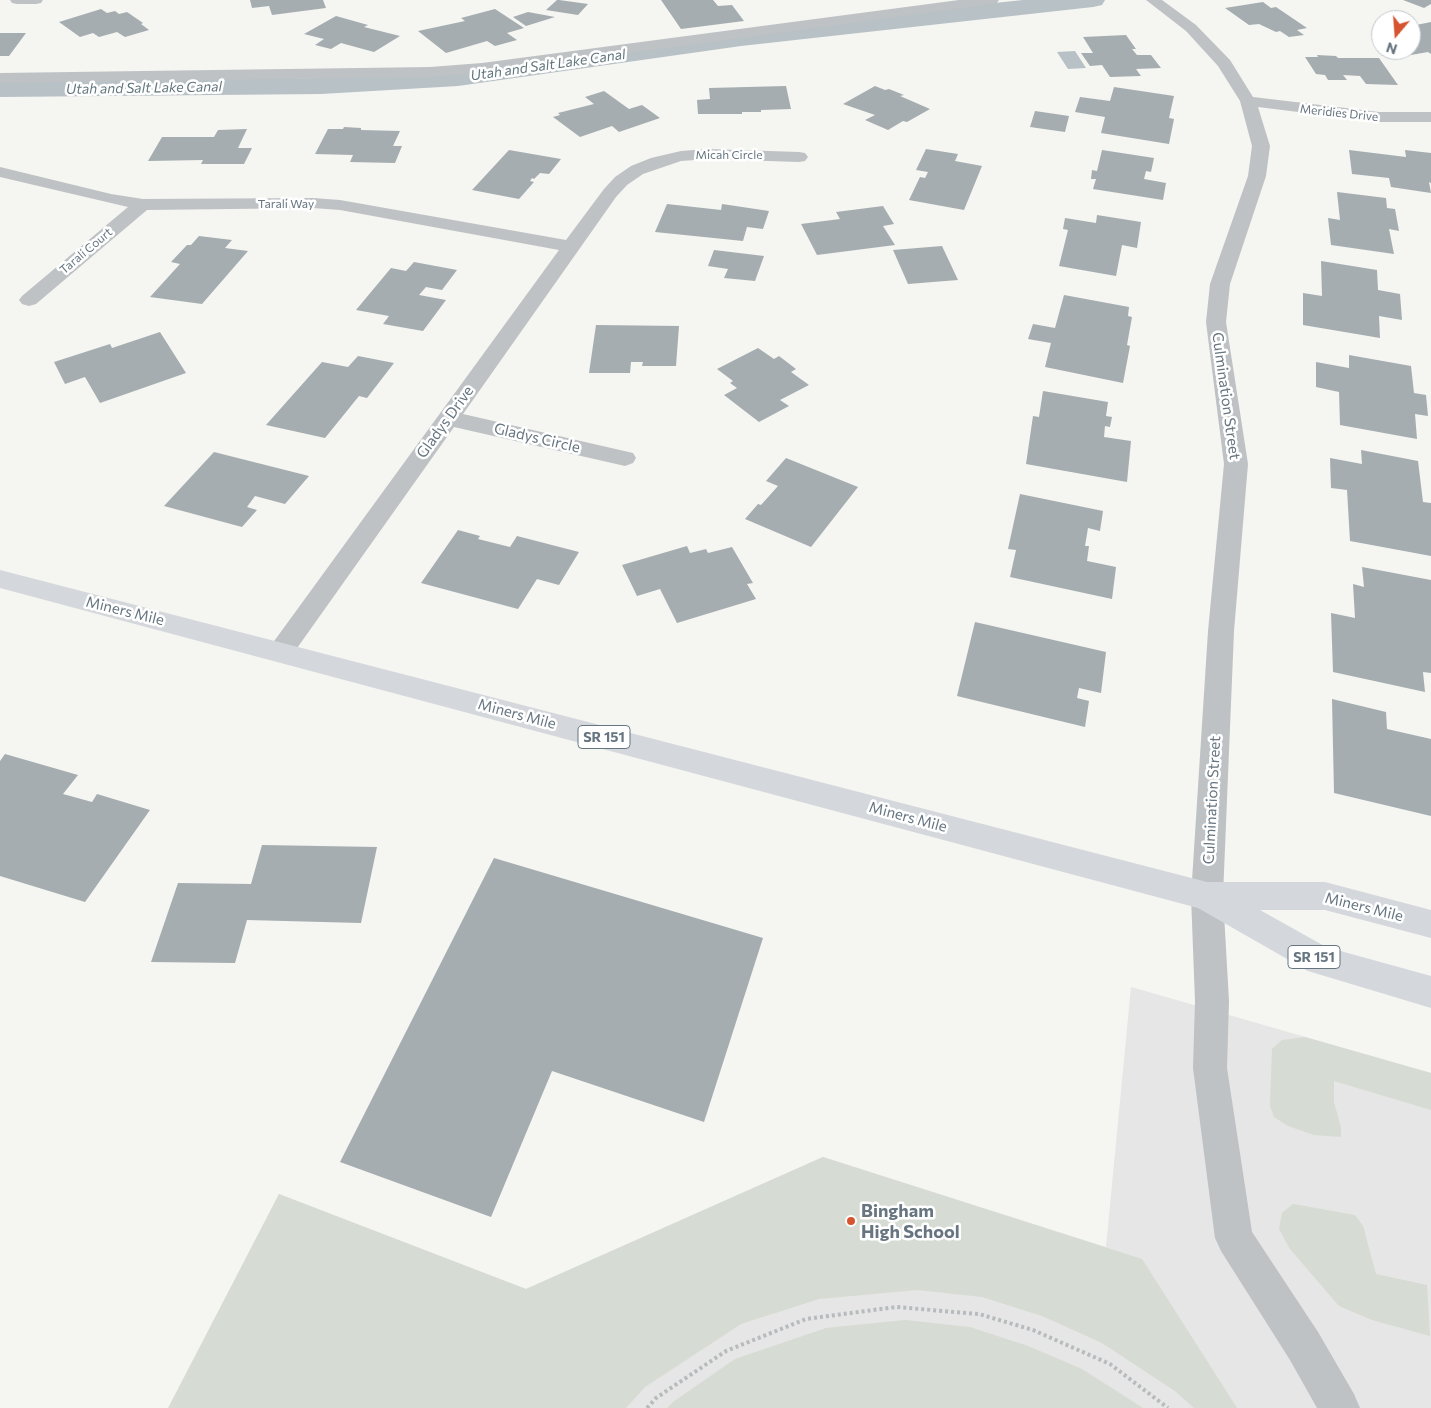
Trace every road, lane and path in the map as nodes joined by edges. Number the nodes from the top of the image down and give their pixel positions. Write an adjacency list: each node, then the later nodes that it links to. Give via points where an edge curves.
1 (18, 0): 2 (street)
2 (36, 0)
3 (992, 0): 5 (street, via 482,68 430,72)
4 (1154, 1): 6 (street, Culmination Street, via 1191,28 1224,63)
5 (0, 78)
6 (1248, 101): 7 (street, Meridies Drive, via 1379,117); 18 (street, Culmination Street, via 1261,146 1257,176 1220,284 1216,322 1236,464 1221,631)
7 (1431, 117)
8 (799, 157): 10 (street, Micah Circle, via 681,156 637,170)
9 (0, 172): 11 (street, Tarali Way)
10 (610, 193): 12 (street, Gladys Drive)
11 (142, 204): 12 (street, Tarali Way, via 340,205); 13 (street, Tarali Court)
12 (571, 247): 14 (street, Gladys Drive)
13 (29, 300)
14 (448, 418): 15 (street, Gladys Circle); 17 (street, Gladys Drive)
15 (625, 458)
16 (0, 579): 17 (main road, Miners Mile / SR 151)
17 (281, 651): 18 (main road, Miners Mile / SR 151)
18 (1207, 896): 19 (main road, Miners Mile / SR 151, via 1325,896); 20 (main road, Miners Mile / SR 151, via 1319,960); 23 (street, Culmination Street, via 1212,1001 1210,1068 1234,1238)
19 (1431, 924)
20 (1431, 992)
21 (648, 1408): 22 (path, via 656,1398 726,1351 806,1319 896,1307 979,1314 1033,1330 1110,1364)
22 (1168, 1408)
23 (1340, 1408)

